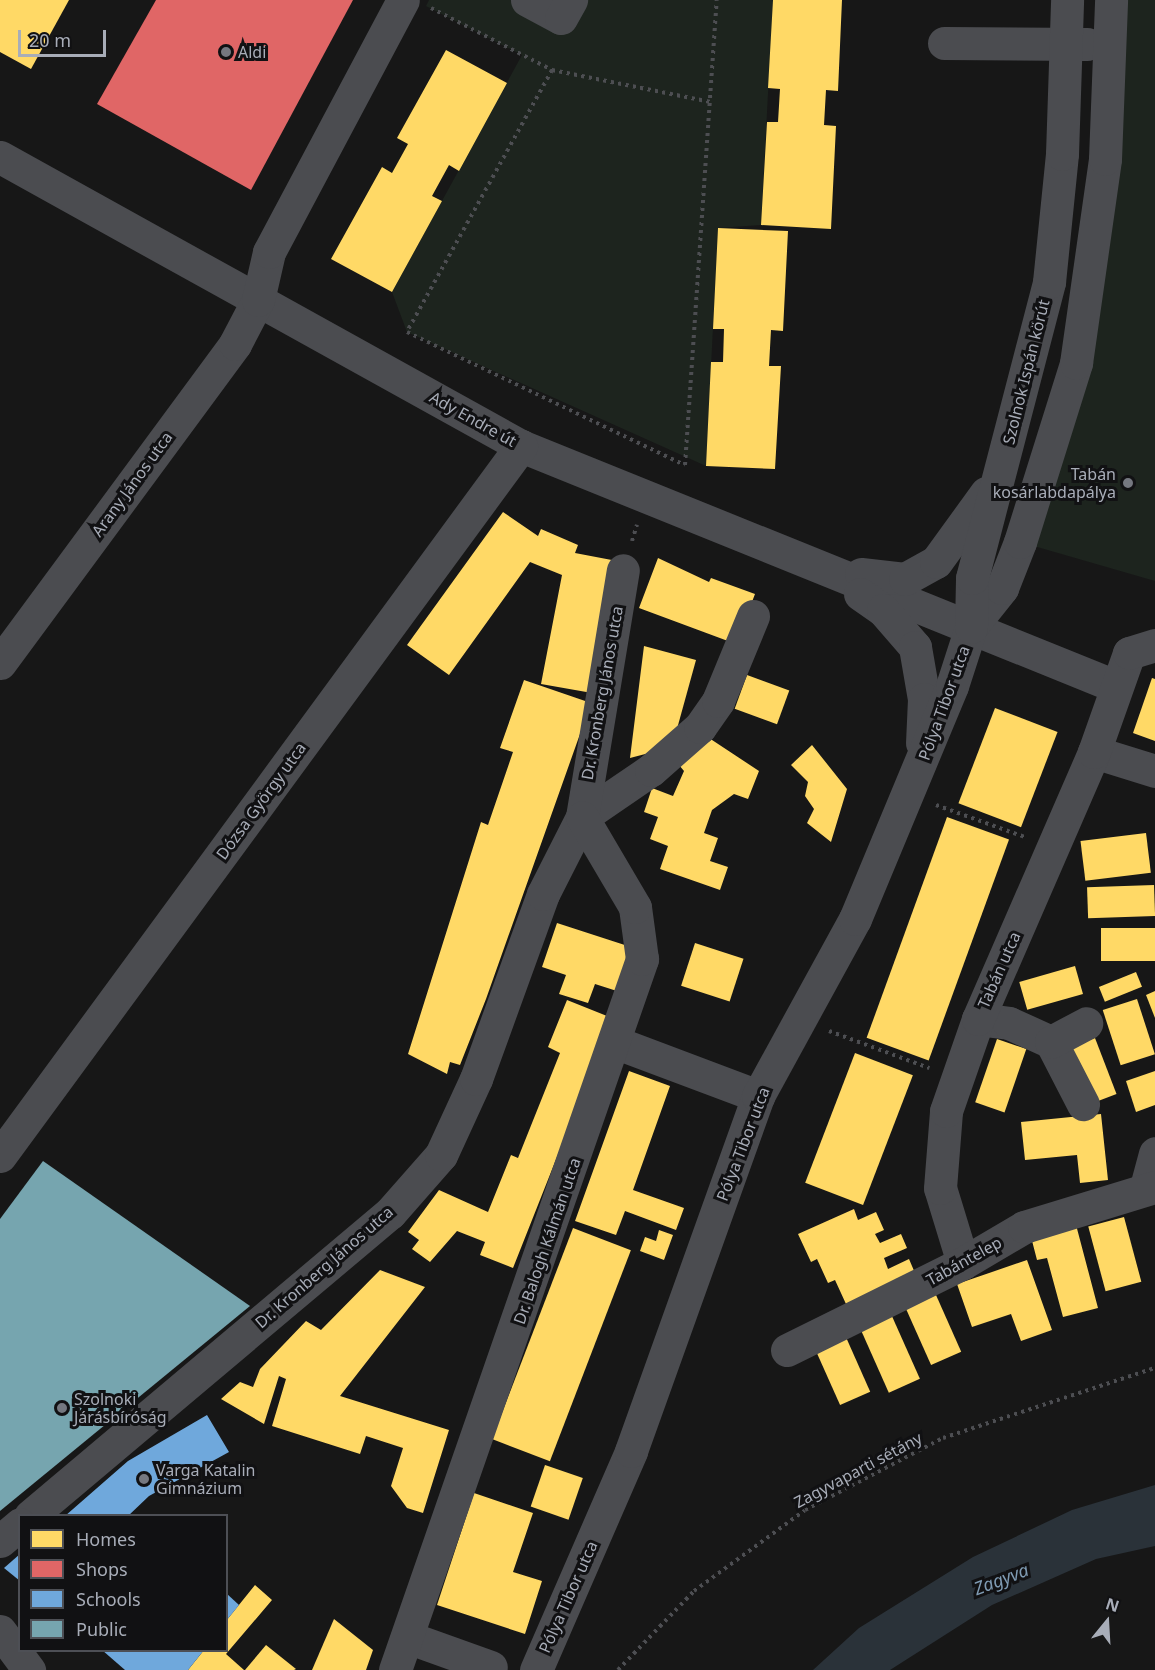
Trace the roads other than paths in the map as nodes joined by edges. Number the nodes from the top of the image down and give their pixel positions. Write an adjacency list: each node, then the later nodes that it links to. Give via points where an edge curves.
1 (527, 0): 2 (street, via 561,18)
2 (571, 0)
3 (1067, 0): 7 (street, Szolnok Ispán körút)
4 (1111, 0): 8 (street)
5 (415, 3): 10 (street, Arany János utca, via 269,252)
6 (944, 43): 7 (street)
7 (1066, 44): 8 (street); 12 (street, Szolnok Ispán körút, via 1049,282)
8 (1110, 44): 16 (street, via 1098,231 1076,363 1002,588)
9 (4, 167): 10 (street, Ady Endre út)
10 (258, 300): 11 (street, Ady Endre út); 18 (street, Arany János utca, via 235,344)
11 (521, 446): 14 (street, Ady Endre út); 31 (street, Dózsa György utca)
12 (1002, 467): 14 (street, via 970,522 936,562 905,579); 16 (street, Szolnok Ispán körút, via 972,578)
13 (623, 570): 23 (street, Dr. Kronberg János utca)
14 (827, 571): 16 (street, Ady Endre út); 21 (street, via 883,610 915,646 924,699)
15 (753, 616): 23 (street, Dr. Kronberg János utca, via 718,701 700,727 651,770)
16 (971, 627): 19 (street, Ady Endre út); 21 (street, Pólya Tibor utca)
17 (1155, 645): 19 (street, via 1129,654)
18 (0, 663)
19 (1115, 686): 20 (street, Tabán utca)
20 (1094, 752): 22 (street); 24 (street, Tabán utca)
21 (921, 765): 28 (street, Pólya Tibor utca, via 855,919)
22 (1155, 771)
23 (582, 817): 26 (street, Dr. Balogh Kálmán utca, via 635,908 642,959); 35 (street, Dr. Kronberg János utca, via 543,894 476,1079 441,1155 390,1213)
24 (978, 1020): 27 (street, via 1009,1023); 33 (street, Tabán utca, via 946,1111 940,1188)
25 (1086, 1023): 27 (street)
26 (617, 1042): 28 (street); 39 (street, Dr. Balogh Kálmán utca)
27 (1051, 1042): 29 (street)
28 (758, 1096): 43 (street, Pólya Tibor utca, via 631,1451)
29 (1083, 1104)
30 (1155, 1153): 32 (street, Tabántelep)
31 (0, 1156)
32 (1151, 1187): 33 (street, Tabántelep, via 1023,1227)
33 (963, 1263): 34 (street, Tabántelep)
34 (787, 1350)
35 (31, 1514)
36 (18, 1526): 37 (street)
37 (0, 1541)
38 (0, 1631): 41 (street)
39 (407, 1637): 40 (street); 42 (street, Dr. Balogh Kálmán utca)
40 (491, 1667)
41 (28, 1670)
42 (395, 1670)
43 (536, 1670)

